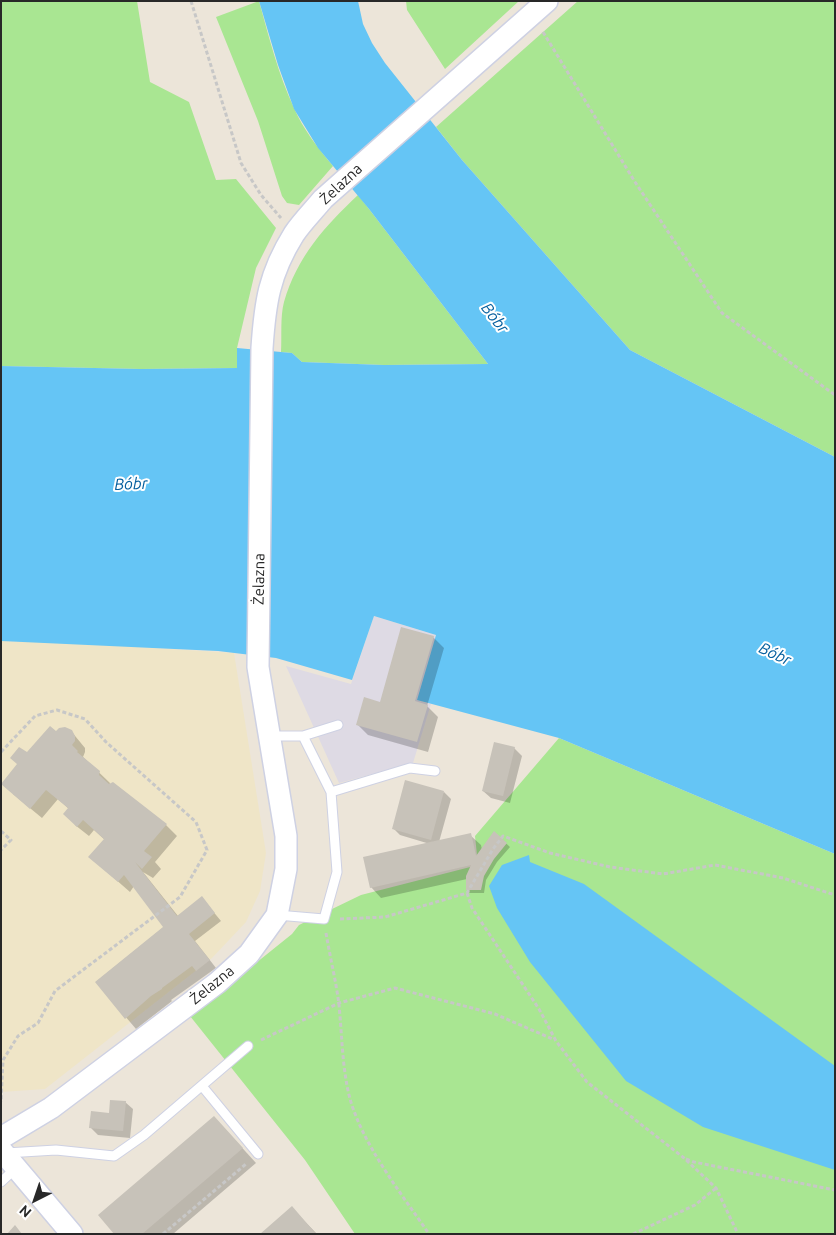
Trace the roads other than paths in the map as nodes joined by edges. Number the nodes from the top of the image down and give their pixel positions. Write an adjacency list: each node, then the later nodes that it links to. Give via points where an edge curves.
1 (539, 8): 3 (street, Żelazna, via 323,199 294,233 274,270 265,310 262,348 258,667)
2 (338, 725): 4 (lane)
3 (268, 736): 4 (lane); 7 (street, Żelazna, via 286,836 286,869)
4 (303, 736): 6 (lane)
5 (436, 771): 6 (lane, via 410,768)
6 (331, 792): 7 (lane, via 337,872 324,919)
7 (277, 914): 11 (street, Żelazna, via 249,954 217,983 51,1108)
8 (248, 1046): 9 (lane)
9 (202, 1086): 10 (lane); 11 (lane, via 114,1156 56,1150)
10 (258, 1154)
11 (5, 1158): 12 (street)
12 (72, 1234)

